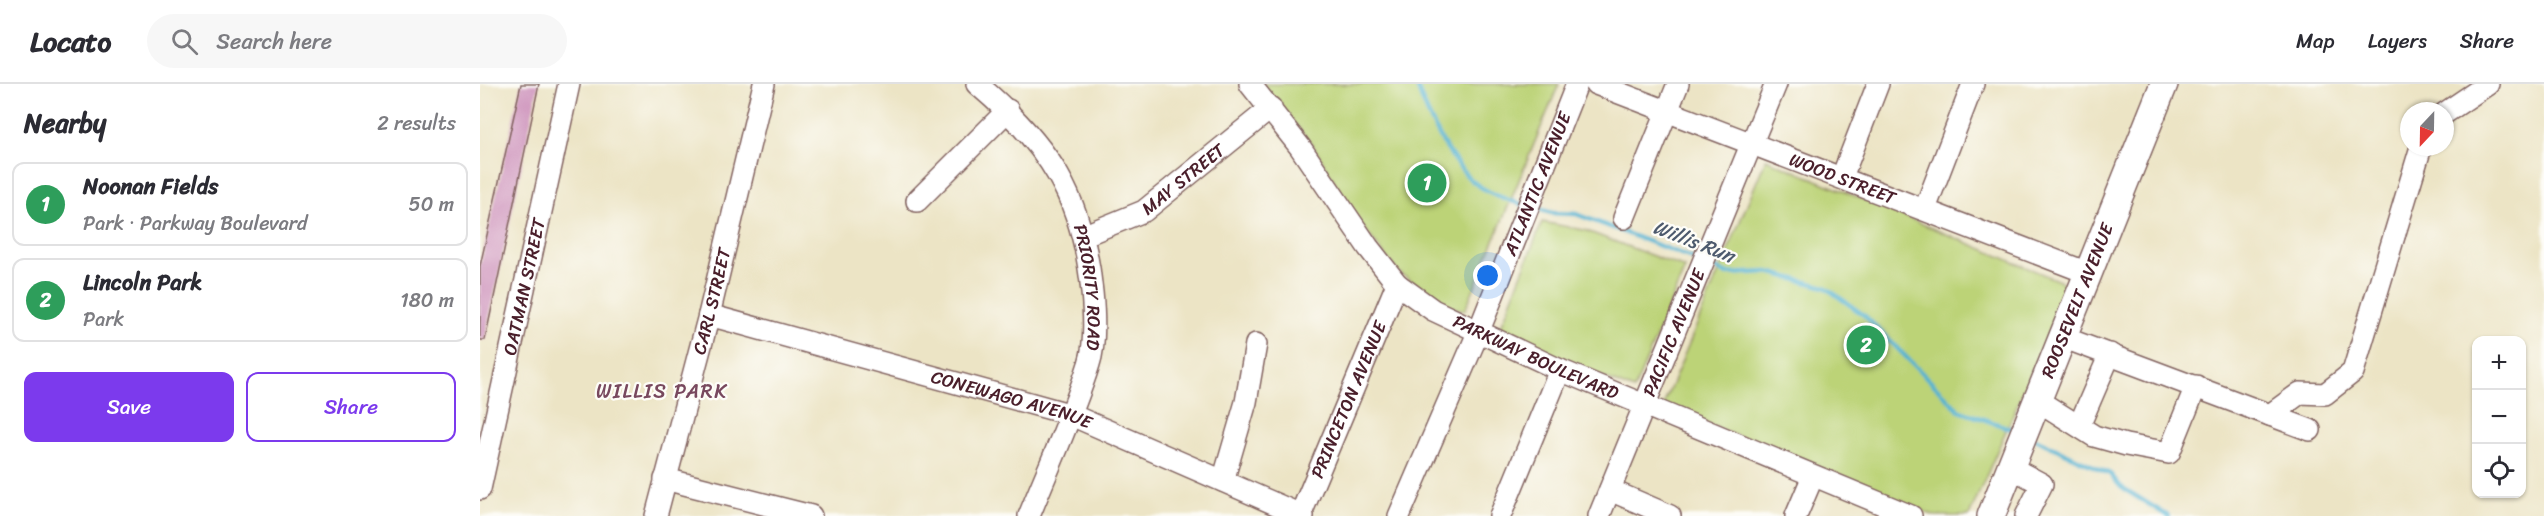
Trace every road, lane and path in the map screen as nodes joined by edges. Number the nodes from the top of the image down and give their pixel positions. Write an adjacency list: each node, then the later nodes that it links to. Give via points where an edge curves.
1 (569, 84): 43 (street, OATMAN STREET)
2 (764, 84): 26 (street, CARL STREET)
3 (977, 84): 15 (street, PRIORITY ROAD)
4 (1250, 84): 14 (street, PARKWAY BOULEVARD)
5 (1577, 84): 27 (street, ATLANTIC AVENUE)
6 (1596, 84): 16 (street, WOOD STREET)
7 (1678, 84): 16 (street)
8 (1776, 84): 17 (street, PACIFIC AVENUE)
9 (1878, 84): 19 (street)
10 (1973, 84): 21 (street)
11 (2164, 84): 24 (main road, ROOSEVELT AVENUE)
12 (2488, 84): 13 (street)
13 (2454, 107)
14 (1271, 108): 23 (street, MAY STREET, via 1144,211); 25 (street, PARKWAY BOULEVARD)
15 (1008, 110): 20 (street); 23 (street, PRIORITY ROAD, via 1045,152 1065,186)
16 (1667, 110): 17 (street, WOOD STREET); 22 (street)
17 (1753, 143): 19 (street, WOOD STREET); 33 (street, PACIFIC AVENUE)
18 (2418, 156): 36 (street, via 2353,372 2325,394 2300,393)
19 (1842, 177): 21 (street, WOOD STREET)
20 (917, 201)
21 (1924, 209): 24 (street, WOOD STREET)
22 (1624, 218)
23 (1085, 235): 35 (street, PRIORITY ROAD, via 1094,310 1090,362)
24 (2088, 273): 28 (main road, ROOSEVELT AVENUE)
25 (1397, 284): 27 (street, PARKWAY BOULEVARD, via 1434,310); 48 (street, PRINCETON AVENUE)
26 (709, 315): 35 (street, CONEWAGO AVENUE); 41 (street, CARL STREET)
27 (1478, 333): 31 (street, PARKWAY BOULEVARD); 49 (street, ATLANTIC AVENUE)
28 (2062, 337): 30 (street); 34 (main road, ROOSEVELT AVENUE)
29 (1256, 344): 42 (street, via 1246,402)
30 (2110, 354): 32 (street); 37 (street)
31 (1560, 370): 33 (street, PARKWAY BOULEVARD); 50 (street)
32 (2196, 386): 36 (street); 37 (street, via 2169,453 2094,436)
33 (1643, 405): 40 (street, PARKWAY BOULEVARD); 44 (street, PACIFIC AVENUE)
34 (2035, 406): 37 (street); 39 (main road, ROOSEVELT AVENUE)
35 (1069, 414): 42 (street, CONEWAGO AVENUE); 47 (street, PRIORITY ROAD)
36 (2270, 415): 38 (street)
37 (2079, 426)
38 (2310, 430)
39 (2010, 467): 55 (main road, ROOSEVELT AVENUE); 56 (street, via 2042,484)
40 (1813, 476): 53 (street); 54 (street, PARKWAY BOULEVARD)
41 (665, 479): 45 (street, CARL STREET); 46 (street)
42 (1223, 481): 48 (street, CONEWAGO AVENUE)
43 (480, 489)
44 (1610, 490): 51 (street, PACIFIC AVENUE); 52 (street)
45 (656, 516)
46 (811, 516)
47 (1029, 516)
48 (1301, 516)
49 (1399, 516)
50 (1500, 516)
51 (1599, 516)
52 (1670, 516)
53 (1796, 516)
54 (1911, 516)
55 (1991, 516)
56 (2026, 516)

